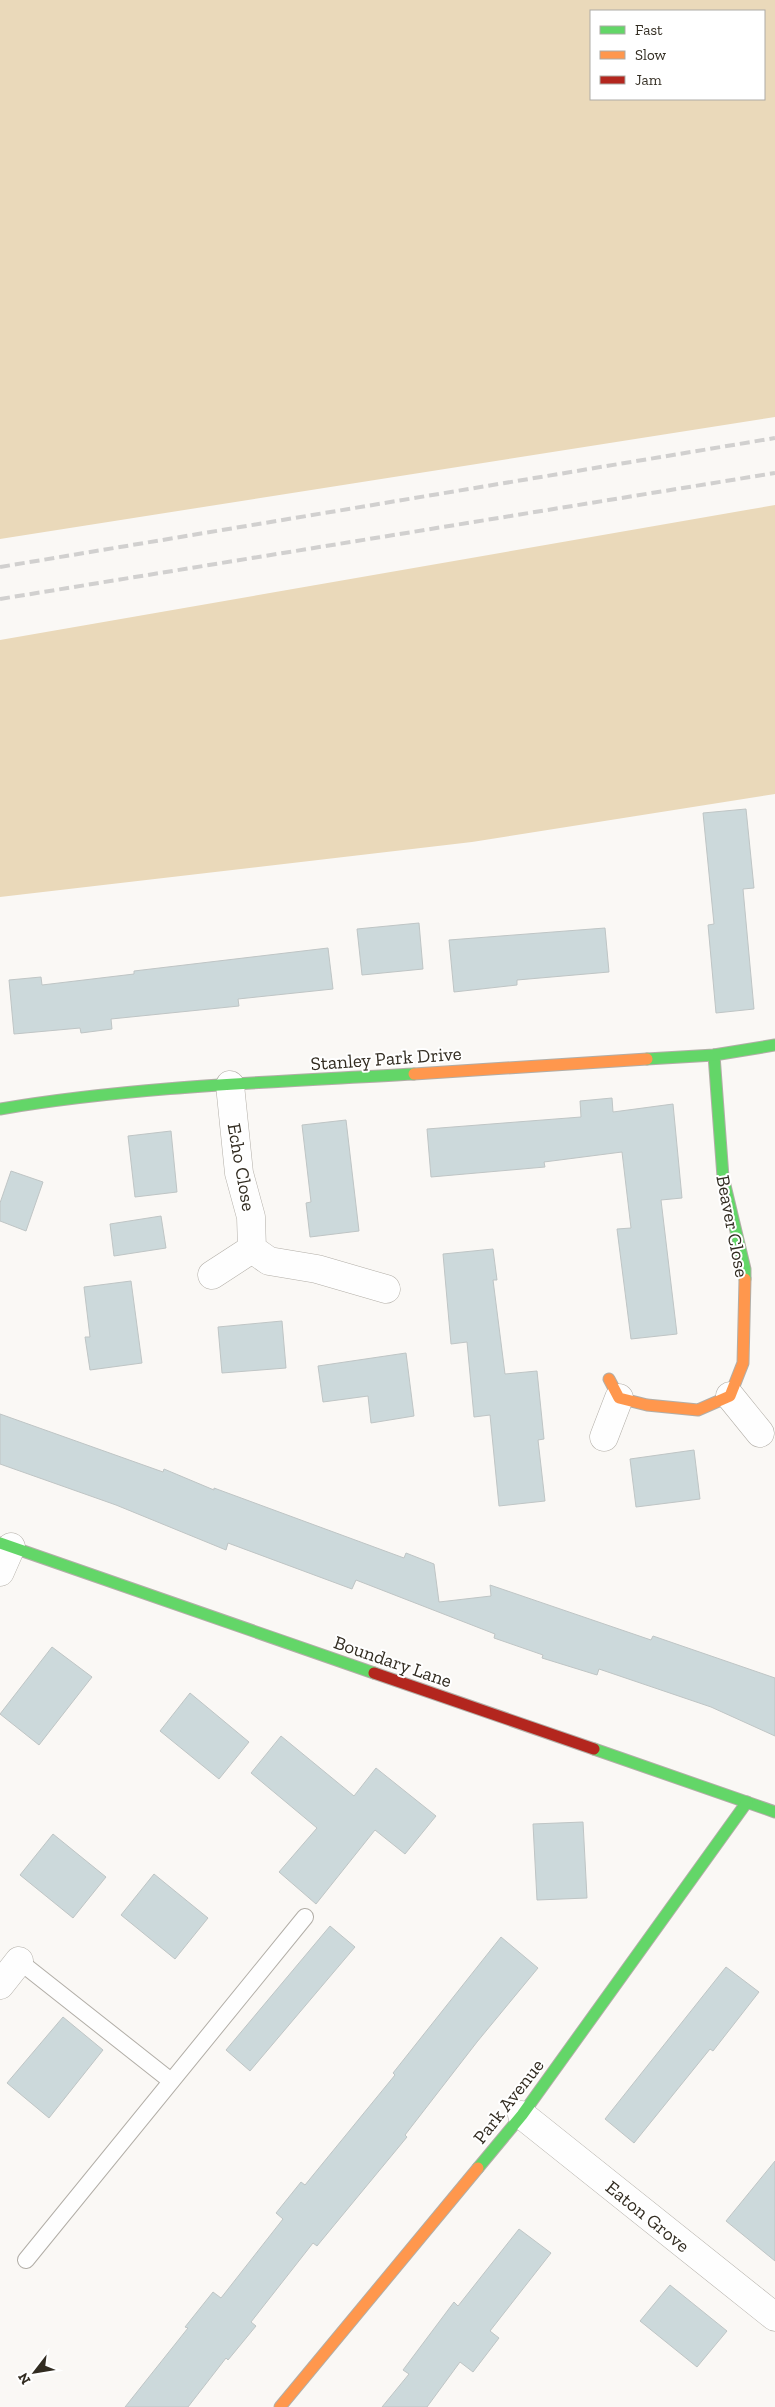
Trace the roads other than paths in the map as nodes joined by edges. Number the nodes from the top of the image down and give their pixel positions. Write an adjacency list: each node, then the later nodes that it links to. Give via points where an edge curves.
1 (775, 1045): 2 (street, Stanley Park Drive)
2 (714, 1055): 3 (street, Stanley Park Drive); 9 (street, Beaver Close, via 723,1177 745,1270 743,1363)
3 (230, 1086): 4 (street, Stanley Park Drive, via 60,1099); 5 (street, Echo Close, via 239,1173 251,1218)
4 (0, 1109)
5 (252, 1249): 6 (street); 7 (street, via 269,1261 317,1269)
6 (212, 1275)
7 (386, 1288)
8 (614, 1389): 9 (street, via 647,1405 698,1410); 11 (street)
9 (730, 1396): 10 (street)
10 (760, 1433)
11 (604, 1436)
12 (5, 1545): 13 (street); 14 (street, Boundary Lane)
13 (0, 1572)
14 (747, 1802): 15 (street, Boundary Lane); 20 (street, Park Avenue)
15 (775, 1812)
16 (305, 1917): 19 (lane)
17 (19, 1961): 18 (street); 19 (lane)
18 (0, 1985)
19 (171, 2081): 21 (lane)
20 (522, 2115): 22 (street, Eaton Grove); 23 (street, Park Avenue)
21 (26, 2260)
22 (775, 2317)
23 (280, 2407)

